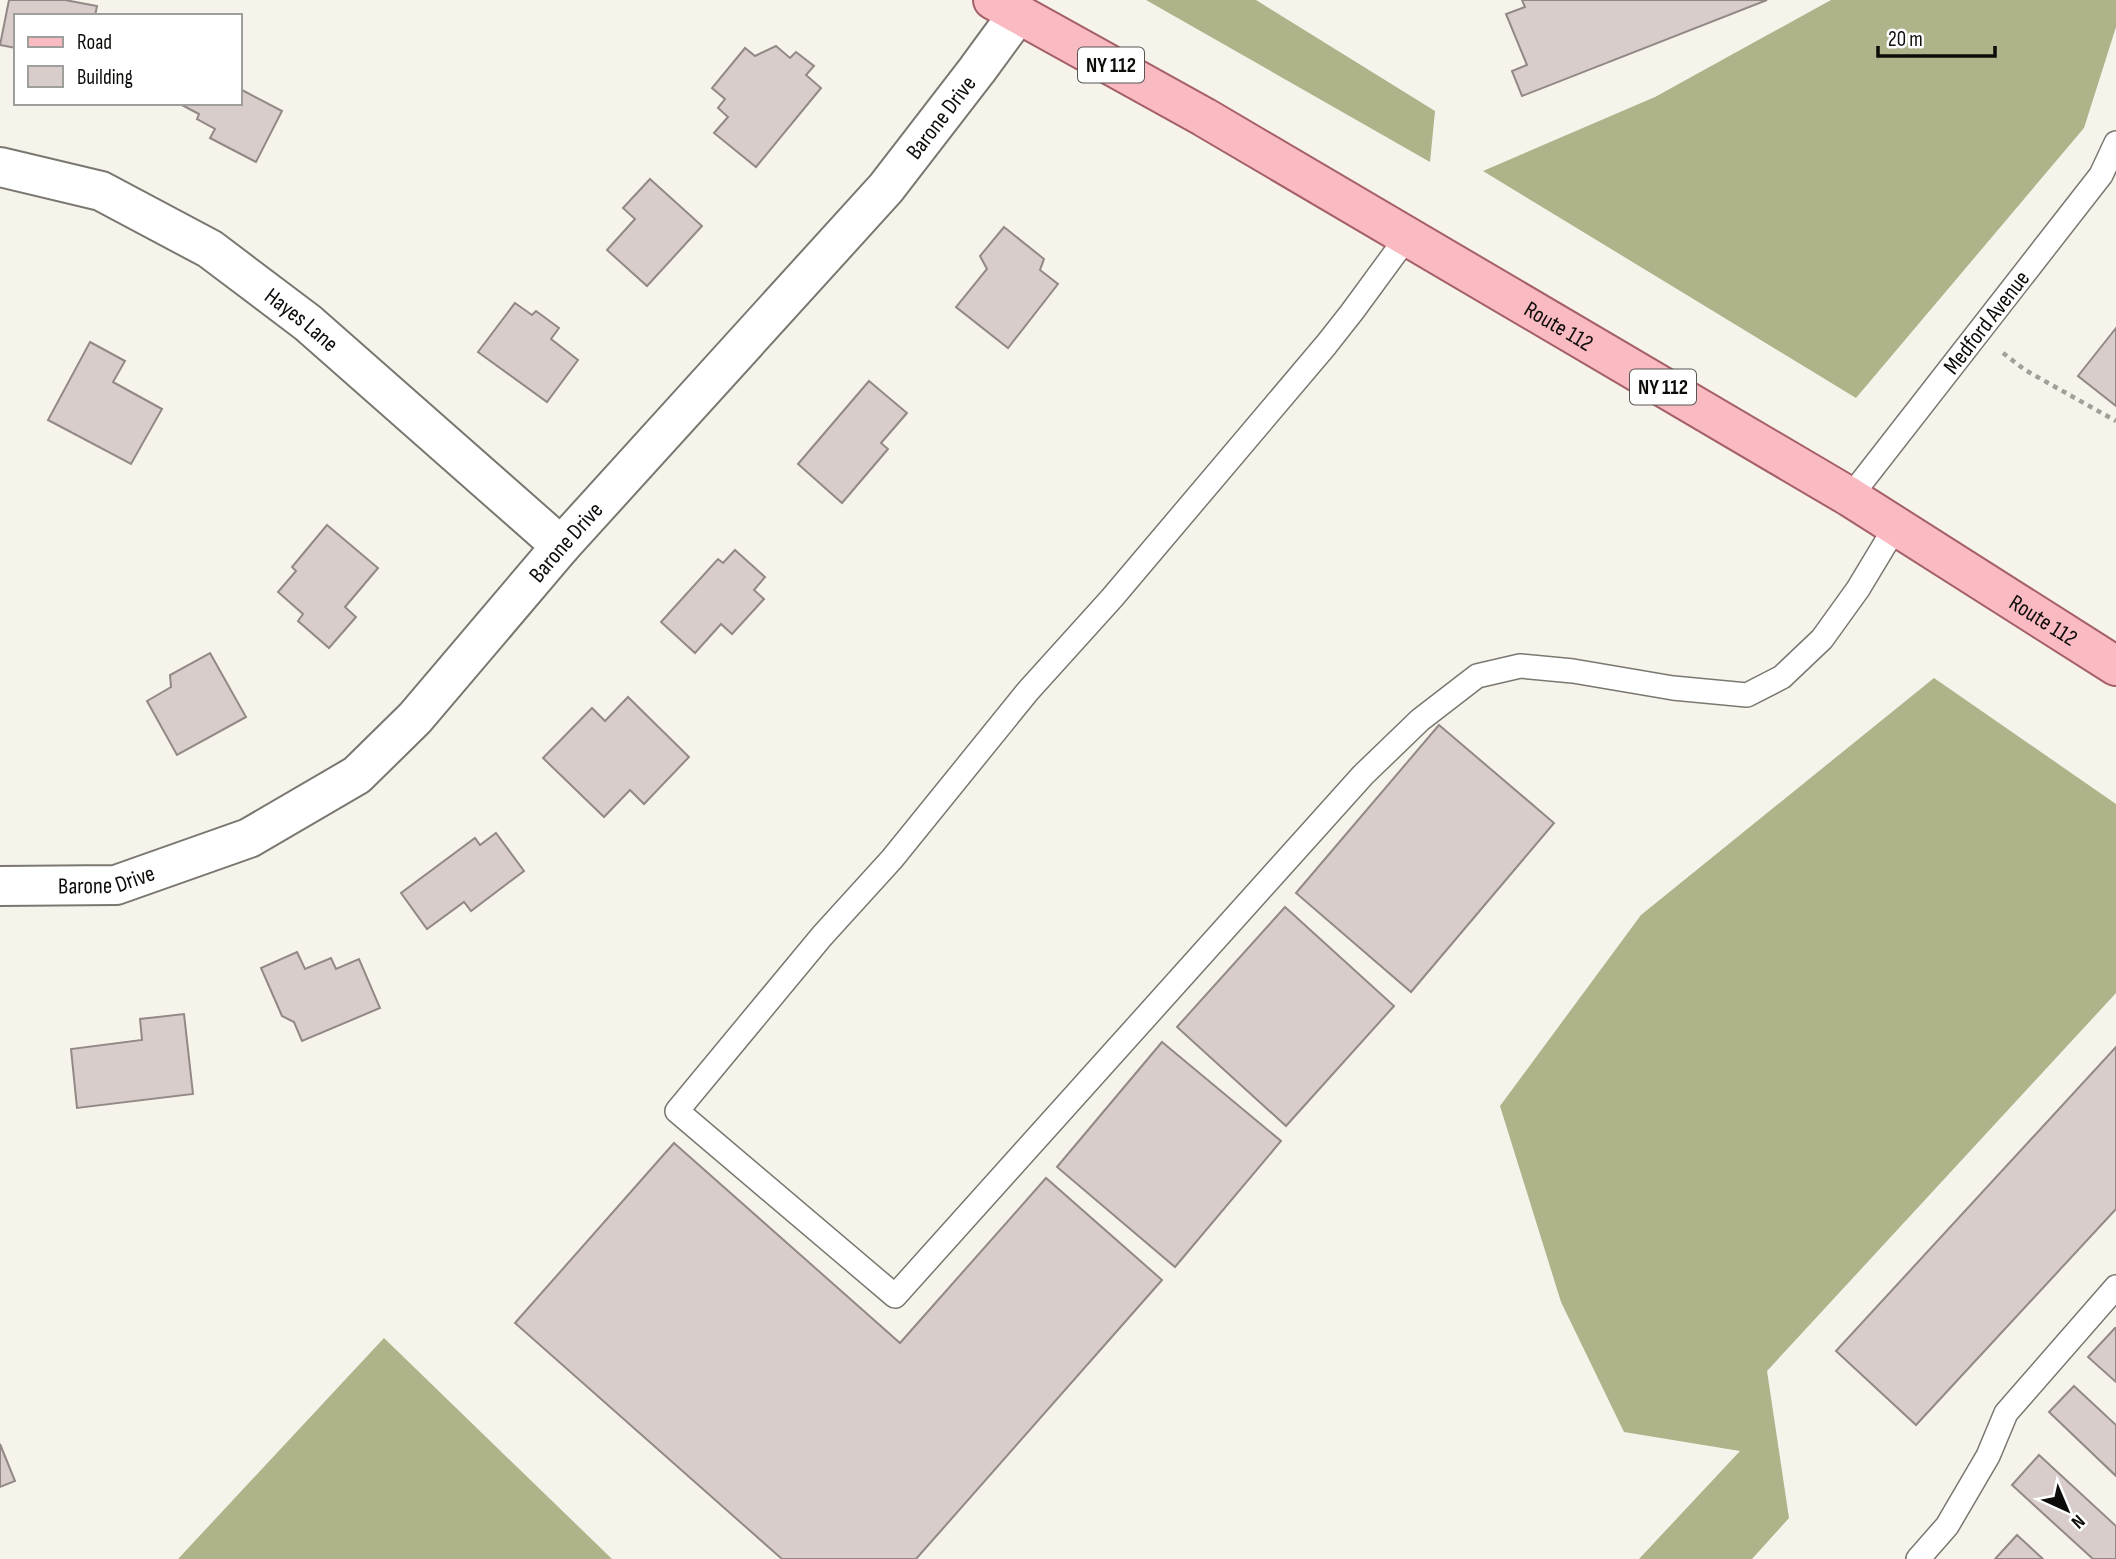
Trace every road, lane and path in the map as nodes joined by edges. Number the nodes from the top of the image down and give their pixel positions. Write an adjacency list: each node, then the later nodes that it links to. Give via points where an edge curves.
1 (1006, 7): 4 (main road, Route 112 / NY 112); 9 (street, Barone Drive, via 977,70 886,188)
2 (2116, 143): 5 (lane, Medford Avenue, via 2101,175)
3 (0, 167): 9 (street, Hayes Lane, via 101,191 210,249 308,323)
4 (1407, 237): 7 (main road, Route 112 / NY 112); 8 (lane, via 1326,345 1028,691 677,1111 895,1296 1363,775 1420,720 1477,676 1520,666 1746,695 1782,677 1822,639)
5 (1977, 333): 6 (path, via 2025,370); 7 (lane, Medford Avenue)
6 (2116, 421)
7 (1850, 497): 8 (main road, Route 112 / NY 112)
8 (1896, 526): 10 (main road, Route 112 / NY 112)
9 (561, 546): 11 (street, Barone Drive, via 415,718 357,775 248,838 116,886)
10 (2116, 666)
11 (0, 886)
12 (2116, 1287): 13 (lane, via 2006,1413 1988,1456 1947,1526)
13 (1918, 1559)

